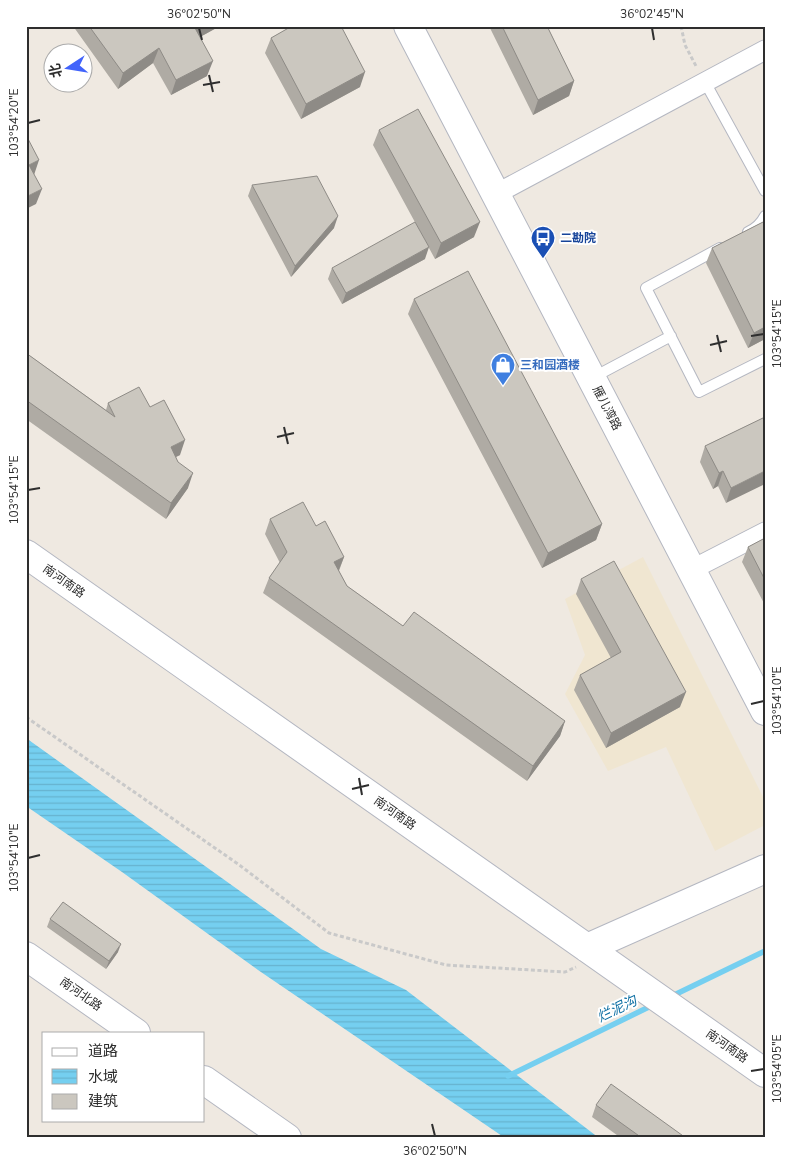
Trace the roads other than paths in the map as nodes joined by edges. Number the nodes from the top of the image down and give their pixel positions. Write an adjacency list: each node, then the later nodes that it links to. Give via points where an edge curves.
1 (408, 26): 5 (street, 雁儿湾路)
2 (765, 50): 3 (street)
3 (705, 82): 4 (lane); 5 (street)
4 (765, 191)
5 (496, 194): 9 (street, 雁儿湾路)
6 (765, 216): 7 (lane, via 754,229 646,288)
7 (671, 336): 8 (lane, via 699,392); 9 (lane)
8 (765, 359)
9 (592, 378): 12 (street, 雁儿湾路)
10 (765, 532): 12 (street)
11 (26, 554): 15 (street, 南河南路)
12 (691, 570): 13 (street, 雁儿湾路)
13 (765, 711)
14 (765, 869): 15 (street)
15 (593, 952): 18 (street, 南河南路)
16 (26, 956): 17 (street, 南河北路)
17 (135, 1032)
18 (765, 1073)
19 (205, 1081): 20 (street)
20 (287, 1138)

